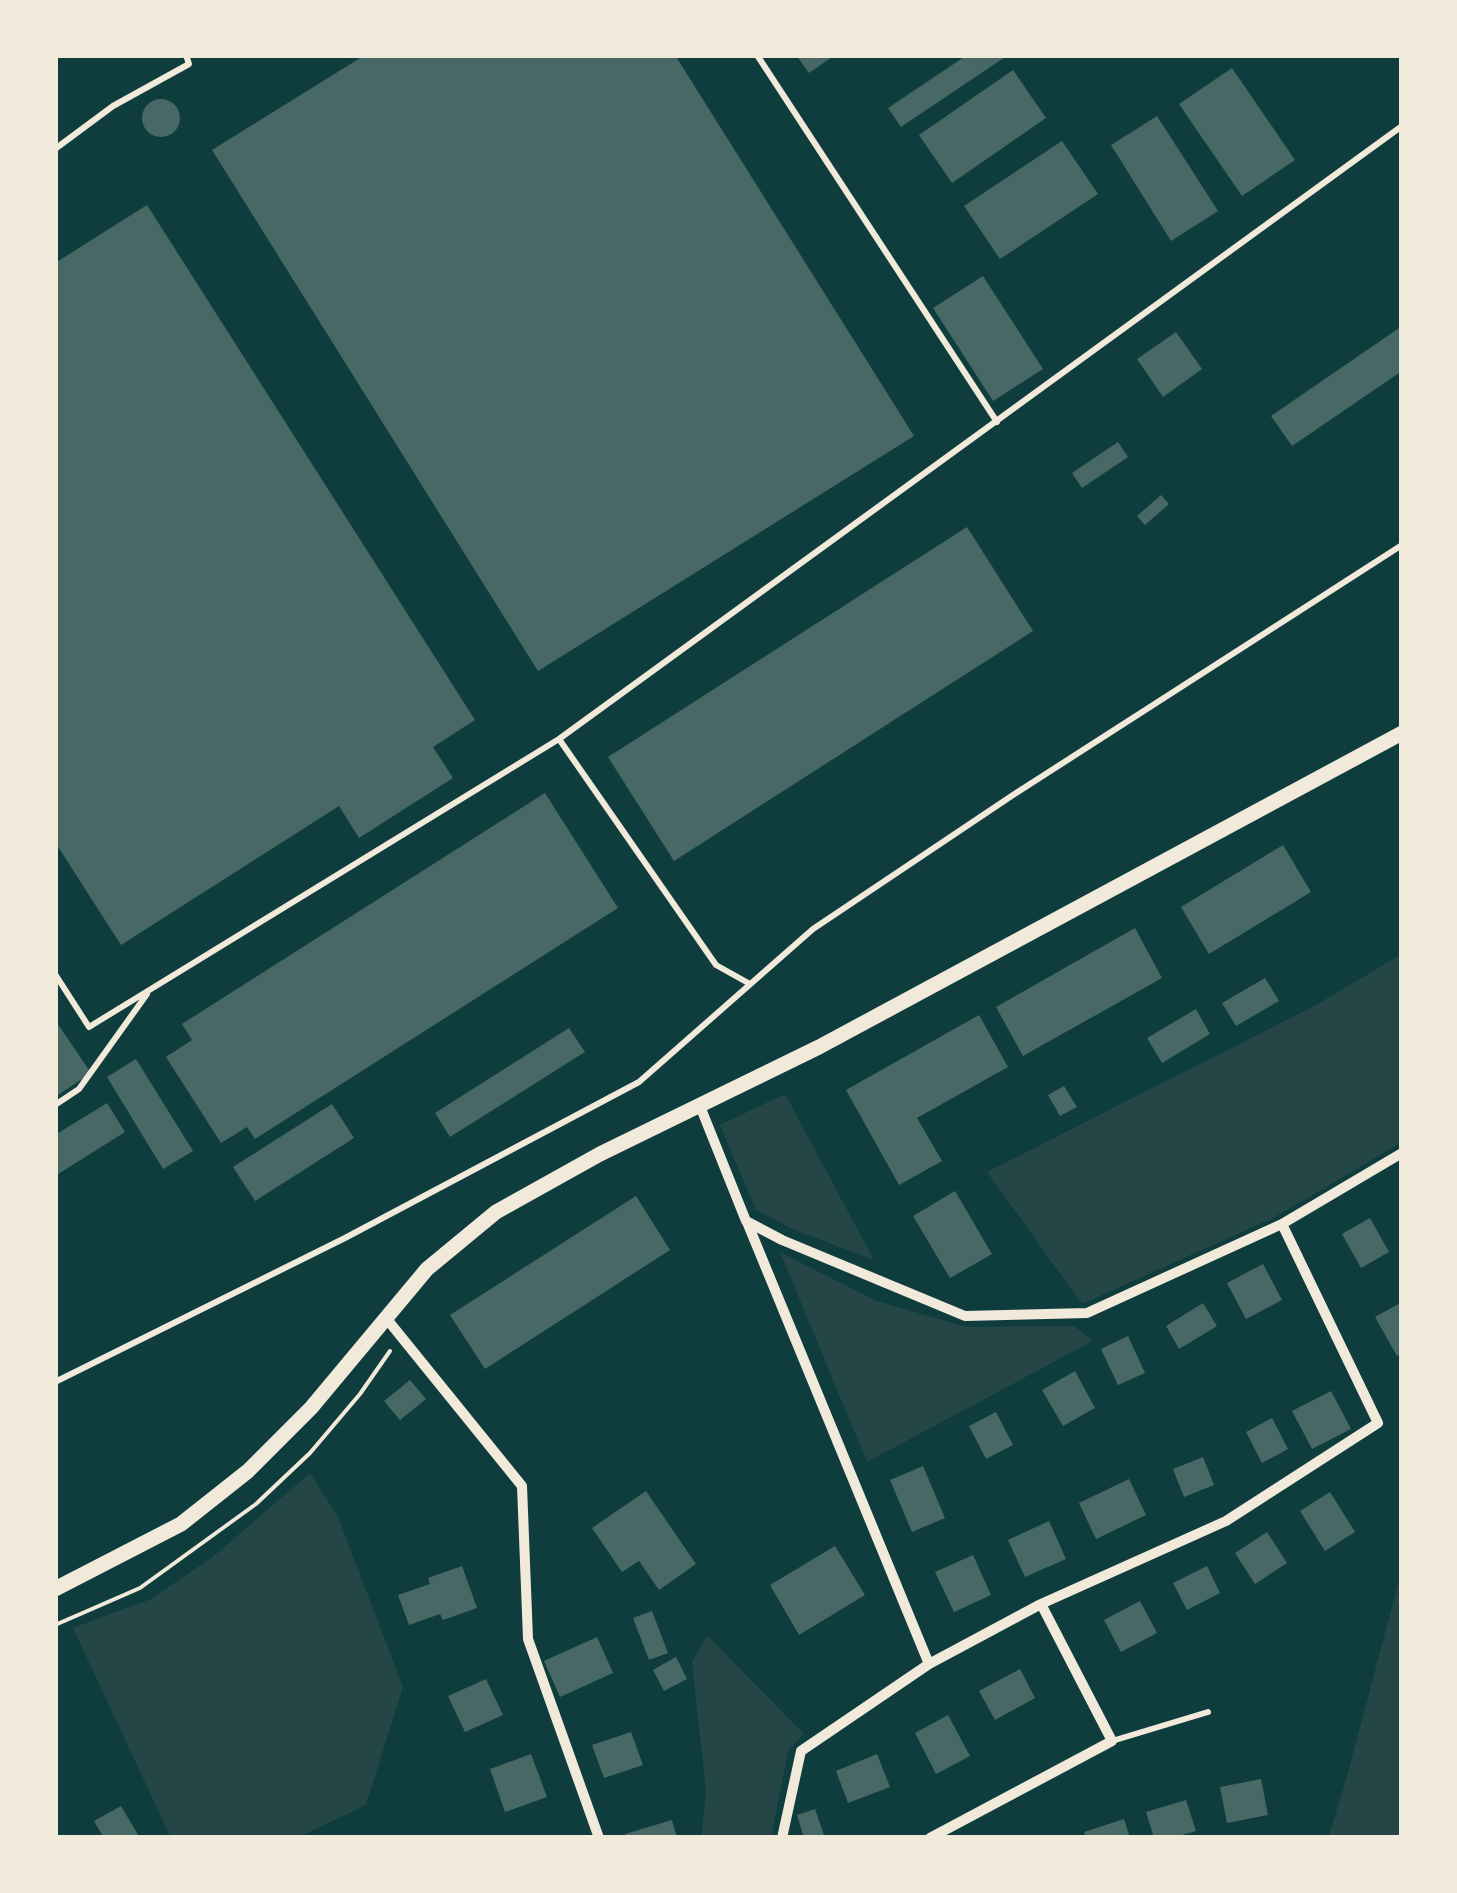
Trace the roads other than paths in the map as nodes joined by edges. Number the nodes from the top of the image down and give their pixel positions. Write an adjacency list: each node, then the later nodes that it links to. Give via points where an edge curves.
1 (186, 55): 4 (lane, via 189,64 113,106)
2 (757, 55): 5 (lane)
3 (1402, 126): 5 (lane)
4 (55, 150)
5 (997, 422): 8 (lane)
6 (1402, 545): 10 (lane, via 813,928)
7 (1402, 733): 13 (street)
8 (558, 738): 10 (lane, via 716,965); 11 (lane)
9 (55, 974): 11 (lane, via 88,1027)
10 (750, 984): 18 (lane, via 639,1082)
11 (150, 989): 12 (lane, via 79,1089)
12 (55, 1104)
13 (700, 1106): 15 (street); 17 (street, via 496,1212 427,1269)
14 (1402, 1153): 16 (street)
15 (746, 1220): 16 (street, via 965,1316 1087,1313); 21 (street)
16 (1282, 1224): 20 (street, via 1378,1423 1226,1521)
17 (386, 1318): 19 (street, via 248,1471 181,1524); 24 (street, via 522,1486 528,1638)
18 (55, 1382)
19 (55, 1589)
20 (1041, 1604): 21 (street); 23 (street)
21 (929, 1664): 25 (street, via 801,1752)
22 (1208, 1712): 23 (lane)
23 (1112, 1741): 26 (street)
24 (599, 1838)
25 (782, 1838)
26 (930, 1838)

